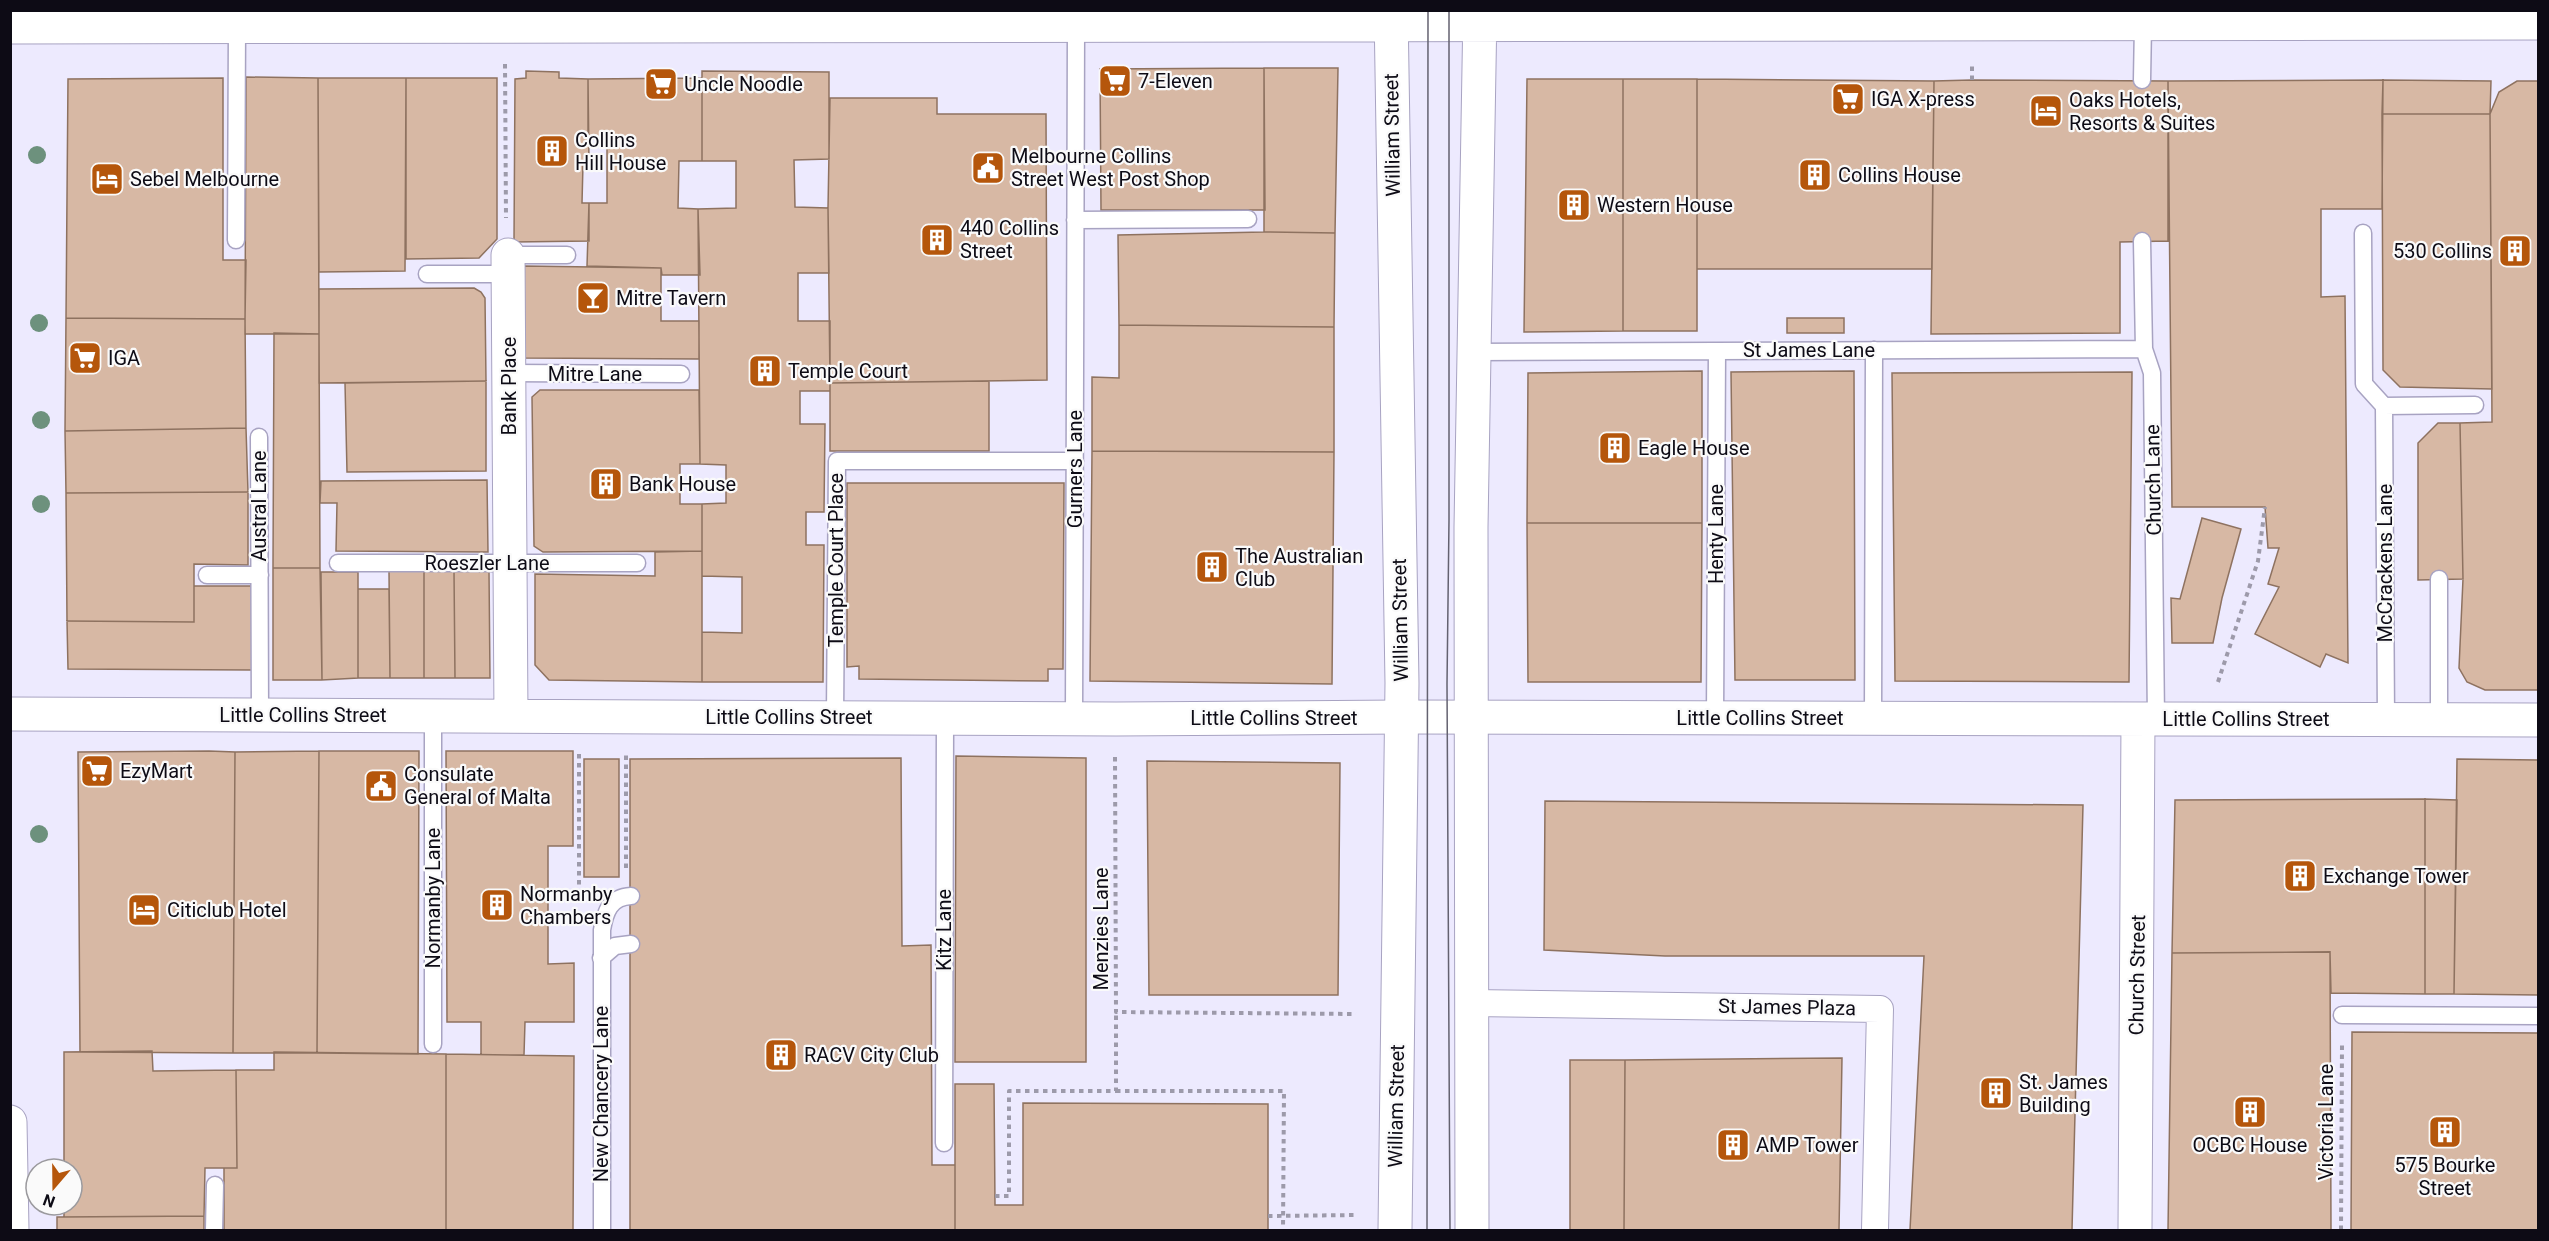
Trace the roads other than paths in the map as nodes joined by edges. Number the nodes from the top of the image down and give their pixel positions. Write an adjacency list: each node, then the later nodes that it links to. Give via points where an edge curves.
1 (1391, 17): 2 (street); 5 (street); 38 (street, William Street)
2 (1479, 17): 4 (street); 20 (street)
3 (2538, 23): 4 (street)
4 (2143, 24): 8 (lane)
5 (1076, 25): 7 (street); 10 (lane, Gurners Lane)
6 (10, 27): 7 (street)
7 (237, 27): 12 (lane)
8 (2142, 81)
9 (1248, 219): 10 (lane)
10 (1075, 220): 26 (lane, Gurners Lane)
11 (2363, 233): 24 (lane, via 2364,384)
12 (236, 240)
13 (2142, 242): 17 (lane, Church Lane)
14 (567, 255): 15 (lane)
15 (508, 264): 16 (lane); 21 (street, Bank Place)
16 (428, 274)
17 (2144, 349): 18 (lane, St James Lane); 44 (lane, Church Lane, via 2152,373)
18 (1874, 350): 19 (lane, St James Lane); 43 (lane)
19 (1717, 351): 20 (lane, St James Lane); 42 (lane, Henty Lane)
20 (1474, 352): 41 (street)
21 (509, 374): 22 (lane, Mitre Lane); 28 (street, Bank Place)
22 (681, 374)
23 (2475, 405): 24 (lane)
24 (2384, 406): 45 (lane, McCrackens Lane)
25 (259, 437): 31 (lane, Austral Lane)
26 (1075, 461): 37 (lane, Temple Court Place, via 837,461); 40 (lane, Gurners Lane)
27 (338, 563): 28 (lane, Roeszler Lane)
28 (511, 563): 29 (lane, Roeszler Lane); 36 (street, Bank Place)
29 (637, 563)
30 (207, 575): 31 (lane, Austral Lane)
31 (260, 575): 34 (lane, Austral Lane)
32 (2439, 579): 46 (lane)
33 (10, 714): 34 (street, Little Collins Street)
34 (260, 715): 35 (street, Little Collins Street)
35 (433, 716): 36 (street, Little Collins Street); 54 (lane, Normanby Lane)
36 (511, 716): 37 (street, Little Collins Street)
37 (835, 717): 39 (street, Little Collins Street)
38 (1401, 717): 40 (street, Little Collins Street); 41 (street, Little Collins Street); 61 (street, William Street)
39 (945, 718): 40 (street, Little Collins Street); 56 (lane, Kitz Lane)
40 (1074, 718)
41 (1471, 718): 42 (street, Little Collins Street); 51 (street)
42 (1715, 718): 43 (street, Little Collins Street)
43 (1873, 719): 44 (street, Little Collins Street)
44 (2147, 719): 45 (street, Little Collins Street); 64 (street, Church Street)
45 (2386, 720): 46 (street, Little Collins Street)
46 (2439, 720): 47 (street, Little Collins Street)
47 (2538, 720)
48 (632, 896): 50 (lane, New Chancery Lane, via 608,907)
49 (631, 944): 50 (lane, via 615,946)
50 (601, 958): 60 (lane, New Chancery Lane)
51 (1472, 1003): 62 (street); 63 (street, St James Plaza, via 1880,1009)
52 (2342, 1015): 53 (lane)
53 (2538, 1016)
54 (433, 1044)
55 (10, 1122): 58 (street)
56 (944, 1143)
57 (215, 1185): 59 (lane)
58 (12, 1230)
59 (214, 1230)
60 (602, 1230)
61 (1395, 1230)
62 (1472, 1230)
63 (1875, 1230)
64 (2135, 1230)

